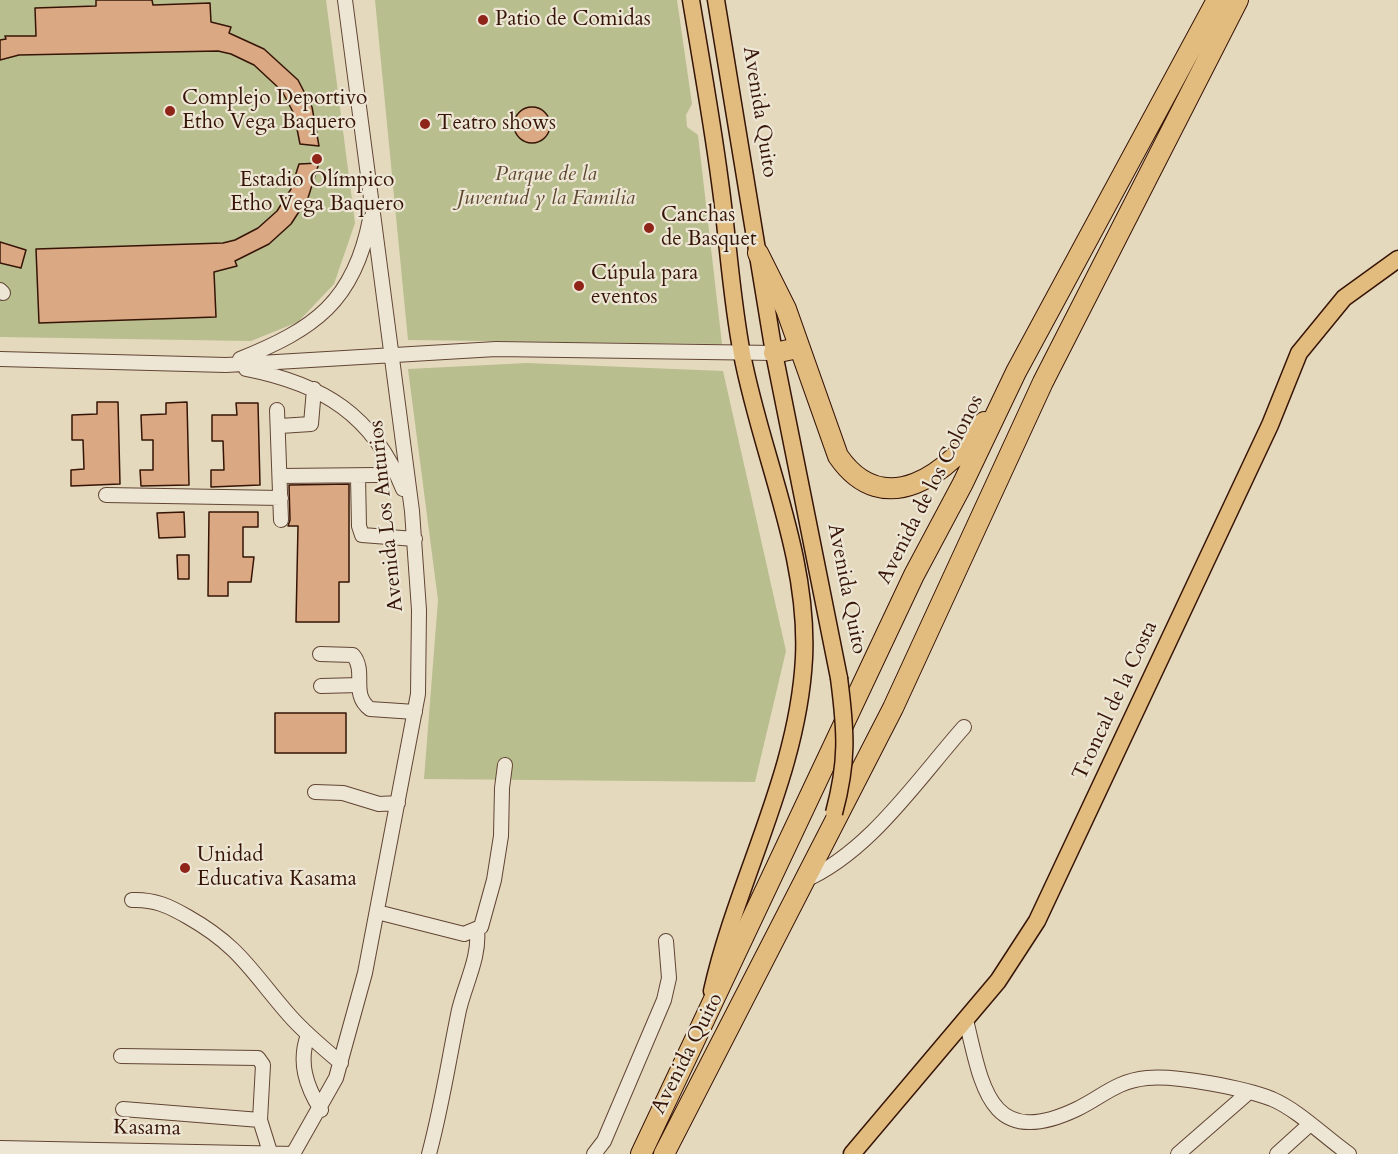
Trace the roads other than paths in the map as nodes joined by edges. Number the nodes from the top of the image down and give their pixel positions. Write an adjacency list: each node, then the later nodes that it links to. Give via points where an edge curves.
1 (345, 0): 6 (street, Avenida Los Anturios)
2 (692, 0): 12 (main road, Avenida Quito)
3 (716, 0): 7 (main road, Avenida Quito)
4 (1217, 0): 15 (highway, Avenida de los Colonos)
5 (1238, 0): 35 (highway, via 1043,382 893,708)
6 (372, 206): 11 (street, Avenida Los Anturios); 14 (street, via 356,269 324,311 303,330)
7 (758, 253): 9 (highway, via 786,309); 10 (main road, Avenida Quito)
8 (1398, 260): 41 (main road, Troncal de la Costa, via 1344,298 1299,353 1270,425 1037,921 998,981)
9 (798, 348): 10 (highway); 15 (highway, via 838,456 850,474 872,486 894,489 925,480 949,464 979,429)
10 (774, 352): 12 (street); 35 (main road, Avenida Quito, bridge, via 839,678 846,733 846,756 834,813)
11 (390, 354): 12 (street, via 496,349); 14 (street); 24 (street, Avenida Los Anturios)
12 (742, 354): 40 (main road, Avenida Quito, via 797,569 804,657 795,723 782,776 723,941)
13 (0, 359): 14 (street)
14 (226, 365): 16 (street, via 277,375)
15 (1016, 372): 40 (highway, Avenida de los Colonos, via 914,575)
16 (314, 389): 18 (street, via 311,424); 24 (street, via 348,410 375,437 396,471)
17 (277, 410): 18 (street)
18 (280, 426): 20 (street)
19 (377, 475): 21 (street)
20 (280, 476): 21 (street); 23 (street)
21 (358, 476): 26 (street, via 362,535)
22 (106, 495): 23 (street)
23 (280, 498): 25 (street)
24 (412, 512): 26 (street, Avenida Los Anturios)
25 (281, 520)
26 (415, 538): 30 (street, Avenida Los Anturios, via 419,610)
27 (320, 654): 28 (street, via 353,655 360,668)
28 (359, 685): 29 (street); 30 (street, via 360,698 370,709)
29 (321, 686)
30 (415, 712): 34 (street, Avenida Los Anturios)
31 (964, 727): 35 (street, via 842,861)
32 (505, 765): 38 (street, via 494,880 484,924)
33 (315, 792): 34 (street, via 343,793 379,804)
34 (398, 803): 37 (street, Avenida Los Anturios)
35 (806, 876): 56 (highway, Avenida Quito)
36 (132, 900): 42 (street, via 169,906 227,942)
37 (377, 912): 38 (street, via 464,934); 44 (street, Avenida Los Anturios)
38 (477, 930): 53 (street, via 479,942 459,1010)
39 (666, 941): 54 (street, via 669,978 664,1000 604,1141)
40 (707, 1011): 55 (highway, Avenida Quito)
41 (966, 1020): 45 (street, via 987,1097 1001,1113 1015,1120 1031,1123 1057,1117 1102,1092 1145,1078 1165,1077); 57 (main road, Troncal de la Costa)
42 (308, 1035): 44 (street); 47 (street, via 302,1067)
43 (121, 1056): 48 (street, via 258,1058 263,1065)
44 (341, 1063): 47 (street, Avenida Los Anturios)
45 (1249, 1092): 49 (street, via 1272,1099); 58 (street)
46 (123, 1109): 48 (street)
47 (321, 1110): 52 (street, Avenida Los Anturios)
48 (260, 1120): 51 (street)
49 (1309, 1125): 59 (street); 60 (street)
50 (0, 1148): 51 (street, Kasama)
51 (270, 1152): 52 (street, Kasama)
52 (293, 1154)
53 (429, 1154)
54 (594, 1154)
55 (641, 1154)
56 (664, 1154)
57 (852, 1154)
58 (1178, 1154)
59 (1277, 1154)
60 (1349, 1154)

